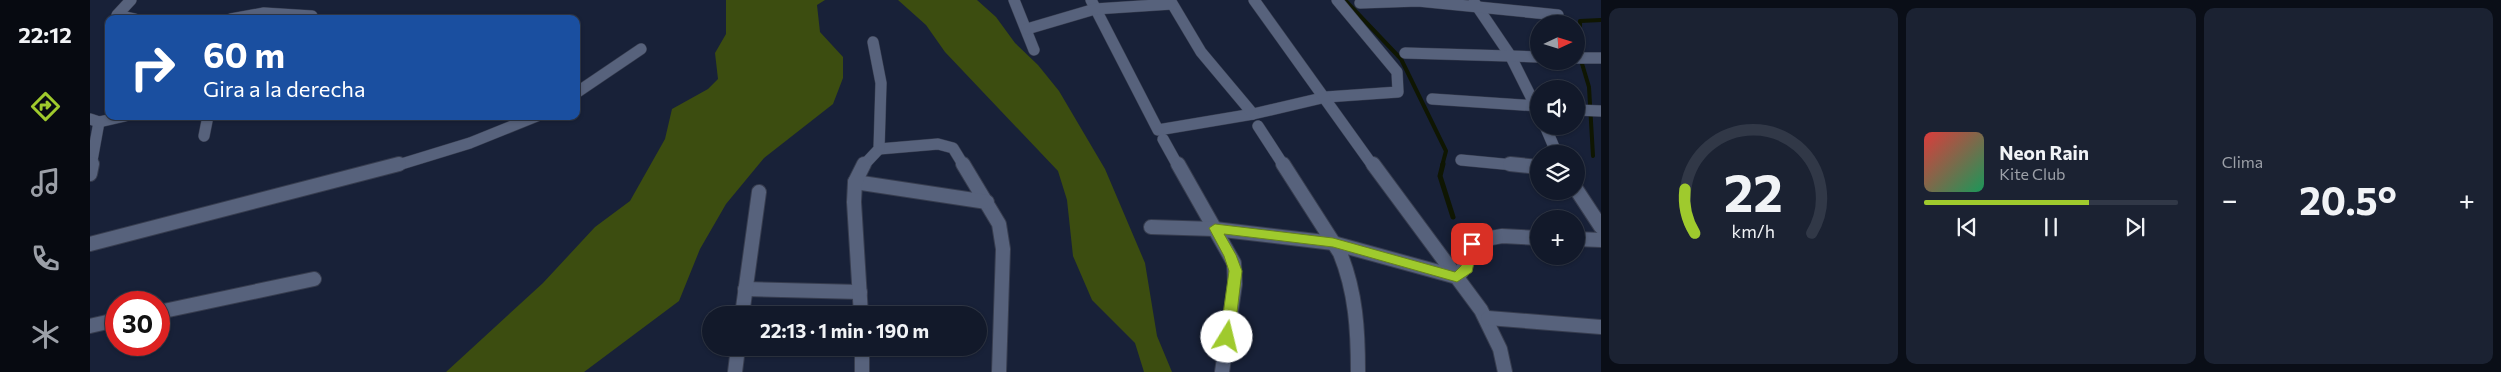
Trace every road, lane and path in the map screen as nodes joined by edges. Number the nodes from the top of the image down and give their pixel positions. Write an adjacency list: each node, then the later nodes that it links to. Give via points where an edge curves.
1 (131, 0): 9 (street)
2 (1014, 0): 13 (street)
3 (1254, 0): 24 (street)
4 (1337, 0): 24 (street, via 1397,72 1398,92)
5 (1171, 2): 8 (street); 32 (street, via 1201,52)
6 (1360, 3): 7 (street, via 1418,0)
7 (1475, 3): 12 (street); 18 (street)
8 (1093, 5): 13 (street); 32 (street, via 1158,130)
9 (117, 15)
10 (253, 15): 11 (street)
11 (296, 15)
12 (1558, 15)
13 (1027, 29): 16 (street)
14 (873, 42): 35 (street, via 881,82)
15 (641, 49): 22 (street)
16 (1034, 50)
17 (1405, 52): 18 (street)
18 (1510, 55): 19 (street); 23 (street)
19 (1530, 56)
20 (1585, 58): 21 (street)
21 (1601, 58)
22 (580, 90)
23 (1530, 93)
24 (1326, 97): 32 (street); 51 (street)
25 (1432, 99): 26 (street)
26 (1530, 107)
27 (1585, 110): 28 (street)
28 (1601, 111)
29 (94, 120): 38 (street)
30 (207, 120): 33 (street)
31 (526, 120): 50 (street, via 466,145 409,162)
32 (1255, 120): 49 (street)
33 (204, 136)
34 (1163, 139): 45 (street)
35 (879, 149): 39 (street, via 863,166); 42 (street, via 948,146 957,152)
36 (1461, 160): 37 (street)
37 (1530, 166)
38 (90, 174)
39 (855, 182): 42 (street); 54 (street)
40 (759, 192): 53 (street)
41 (1584, 200): 44 (street)
42 (987, 202): 66 (street, via 999,224 1003,248)
43 (1151, 227): 45 (street)
44 (1601, 227)
45 (1215, 228): 49 (street); 67 (street, via 1234,263 1236,277)
46 (1530, 238): 51 (street, via 1502,236 1477,240 1472,244 1467,268)
47 (1585, 239): 48 (street)
48 (1601, 240)
49 (1333, 243): 51 (street); 68 (street, via 1352,284)
50 (90, 247)
51 (1457, 277): 58 (street)
52 (314, 279): 57 (street)
53 (745, 289): 54 (street); 55 (street)
54 (860, 292): 56 (street)
55 (743, 306)
56 (861, 306)
57 (170, 310)
58 (1488, 318): 61 (street); 69 (street)
59 (105, 323): 60 (street)
60 (90, 326)
61 (1601, 327)
62 (737, 356): 64 (street)
63 (862, 356): 65 (street)
64 (735, 372)
65 (862, 372)
66 (999, 372)
67 (1222, 372)
68 (1358, 372)
69 (1505, 372)

